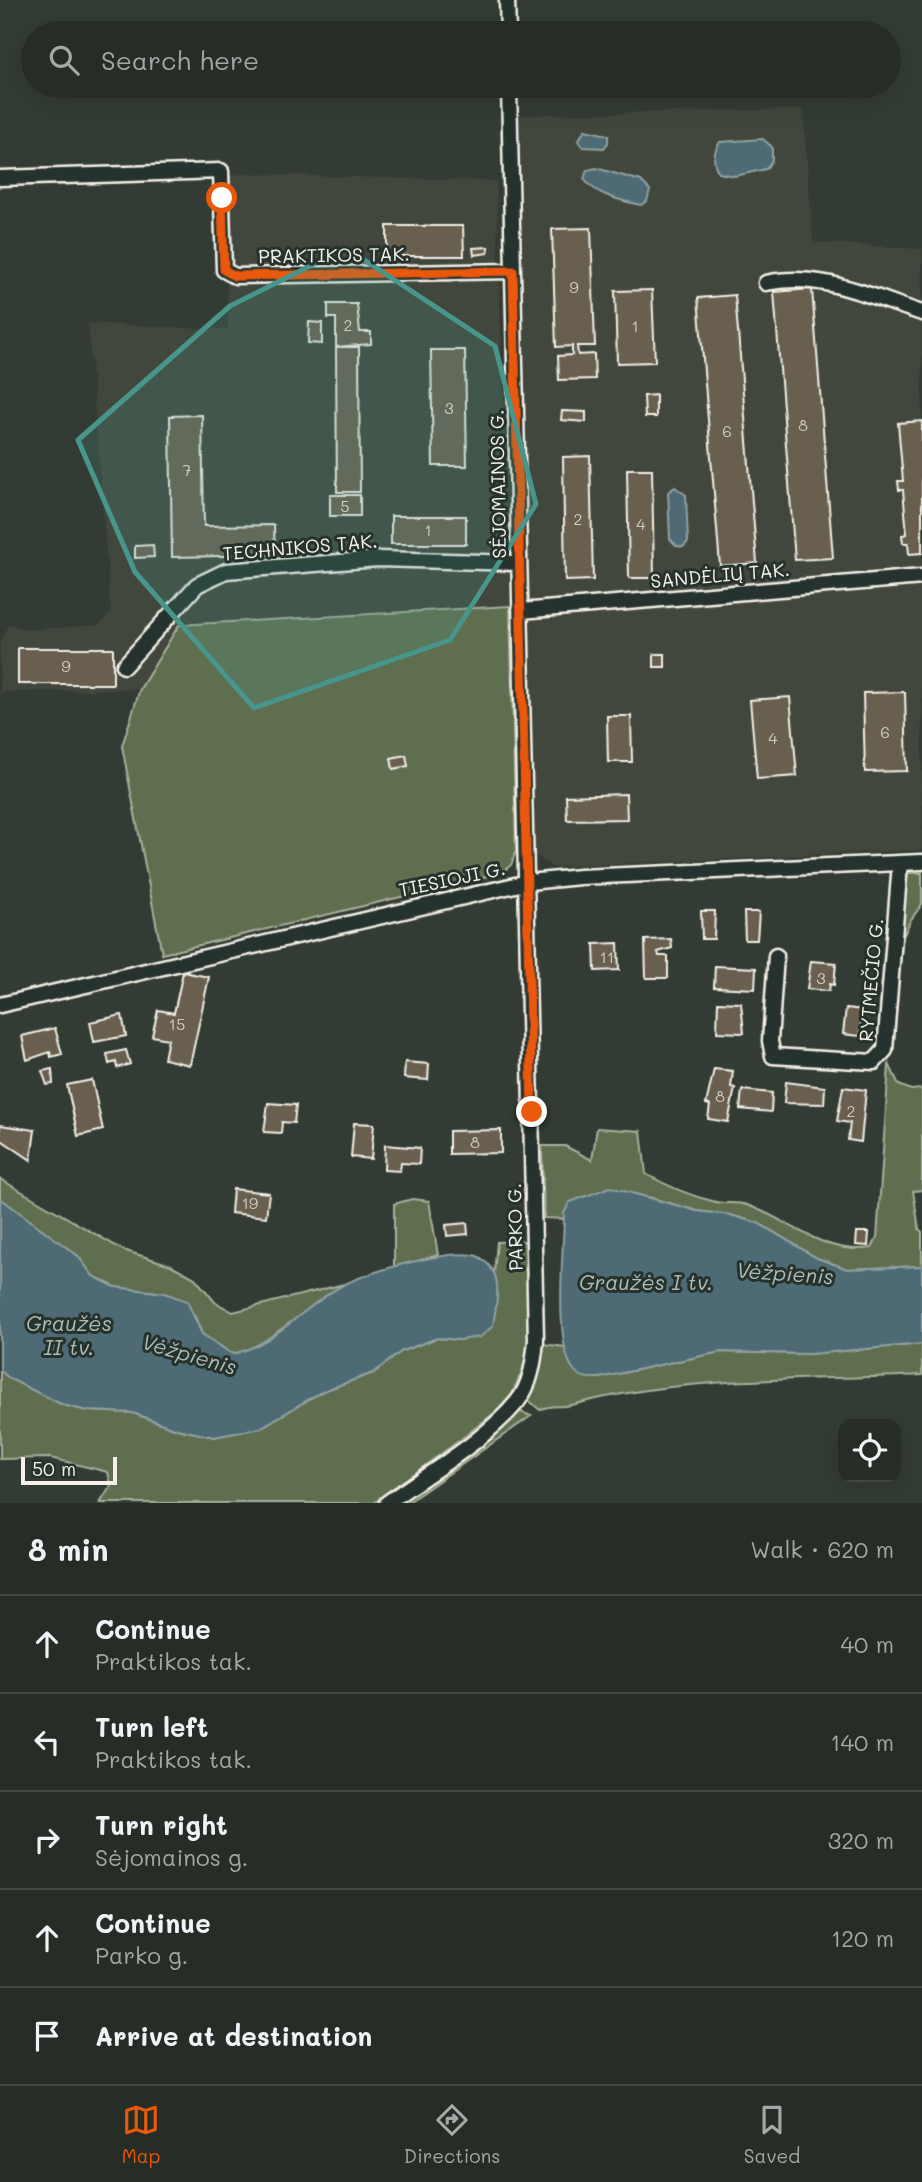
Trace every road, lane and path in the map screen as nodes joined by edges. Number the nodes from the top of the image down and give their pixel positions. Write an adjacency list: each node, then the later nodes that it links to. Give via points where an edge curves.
1 (507, 0): 2 (street)
2 (508, 21)
3 (509, 98): 5 (street, SĖJOMAINOS G.)
4 (0, 178): 5 (street, PRAKTIKOS TAK., via 221,171 224,270 235,276)
5 (513, 271): 8 (street, SĖJOMAINOS G.)
6 (766, 283): 7 (street, via 781,280 841,286)
7 (922, 313)
8 (519, 563): 10 (street, SĖJOMAINOS G.); 11 (street, TECHNIKOS TAK., via 378,559 226,570 197,585)
9 (922, 577): 10 (street, SANDĖLIŲ TAK.)
10 (521, 611): 14 (street, SĖJOMAINOS G.)
11 (124, 666)
12 (922, 862): 13 (street, TIESIOJI G.)
13 (900, 863): 14 (street, TIESIOJI G.); 15 (street, RYTMEČIO G., via 881,1057 874,1062 772,1056)
14 (528, 882): 16 (street, TIESIOJI G.); 17 (street, PARKO G., via 535,1357 517,1402 483,1433)
15 (776, 956)
16 (0, 1004)
17 (387, 1503)

